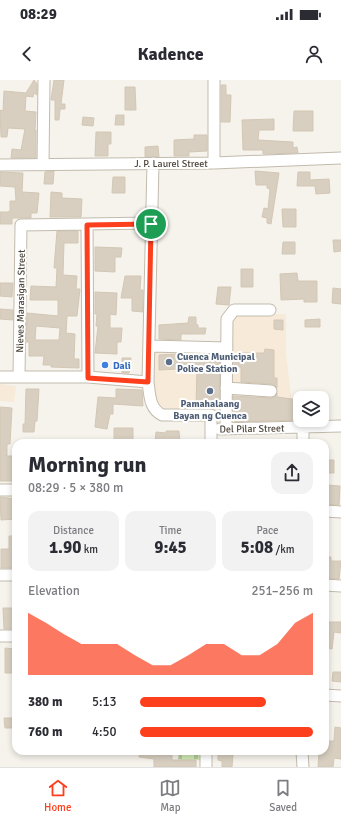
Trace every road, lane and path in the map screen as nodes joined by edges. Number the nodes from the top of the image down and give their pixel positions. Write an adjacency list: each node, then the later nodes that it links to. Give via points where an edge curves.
1 (44, 80): 7 (street)
2 (214, 80): 5 (street)
3 (341, 158): 5 (street, J. P. Laurel Street)
4 (153, 163): 5 (street, J. P. Laurel Street); 7 (street, J. P. Laurel Street); 8 (street)
5 (214, 163)
6 (0, 165): 7 (street, J. P. Laurel Street)
7 (43, 165)
8 (151, 224): 9 (street); 11 (street)
9 (87, 225): 14 (street, Nieves Marasigan Street, via 21,225); 15 (street)
10 (270, 310): 12 (street, via 234,310 227,319)
11 (150, 346): 12 (street); 16 (street)
12 (227, 348): 17 (street)
13 (0, 377): 14 (street)
14 (19, 377): 15 (street)
15 (88, 378): 16 (street)
16 (148, 382): 22 (street, via 150,402 157,412 169,415 211,415)
17 (226, 388): 18 (street); 23 (street)
18 (271, 391)
19 (329, 426): 20 (street, Del Pilar Street)
20 (341, 426)
21 (303, 427): 23 (street, Del Pilar Street); 25 (street)
22 (211, 429): 23 (street, Del Pilar Street); 24 (street)
23 (226, 429)
24 (211, 439)
25 (303, 439)
26 (0, 490): 27 (street)
27 (12, 490)
28 (329, 511): 29 (street)
29 (341, 512)
30 (0, 575): 31 (street)
31 (12, 575)
32 (329, 585): 33 (street)
33 (341, 586)
34 (0, 636): 35 (street)
35 (12, 636)
36 (329, 695): 37 (street)
37 (341, 696)
38 (206, 755): 40 (street)
39 (302, 755): 41 (street)
40 (206, 767)
41 (303, 767)

